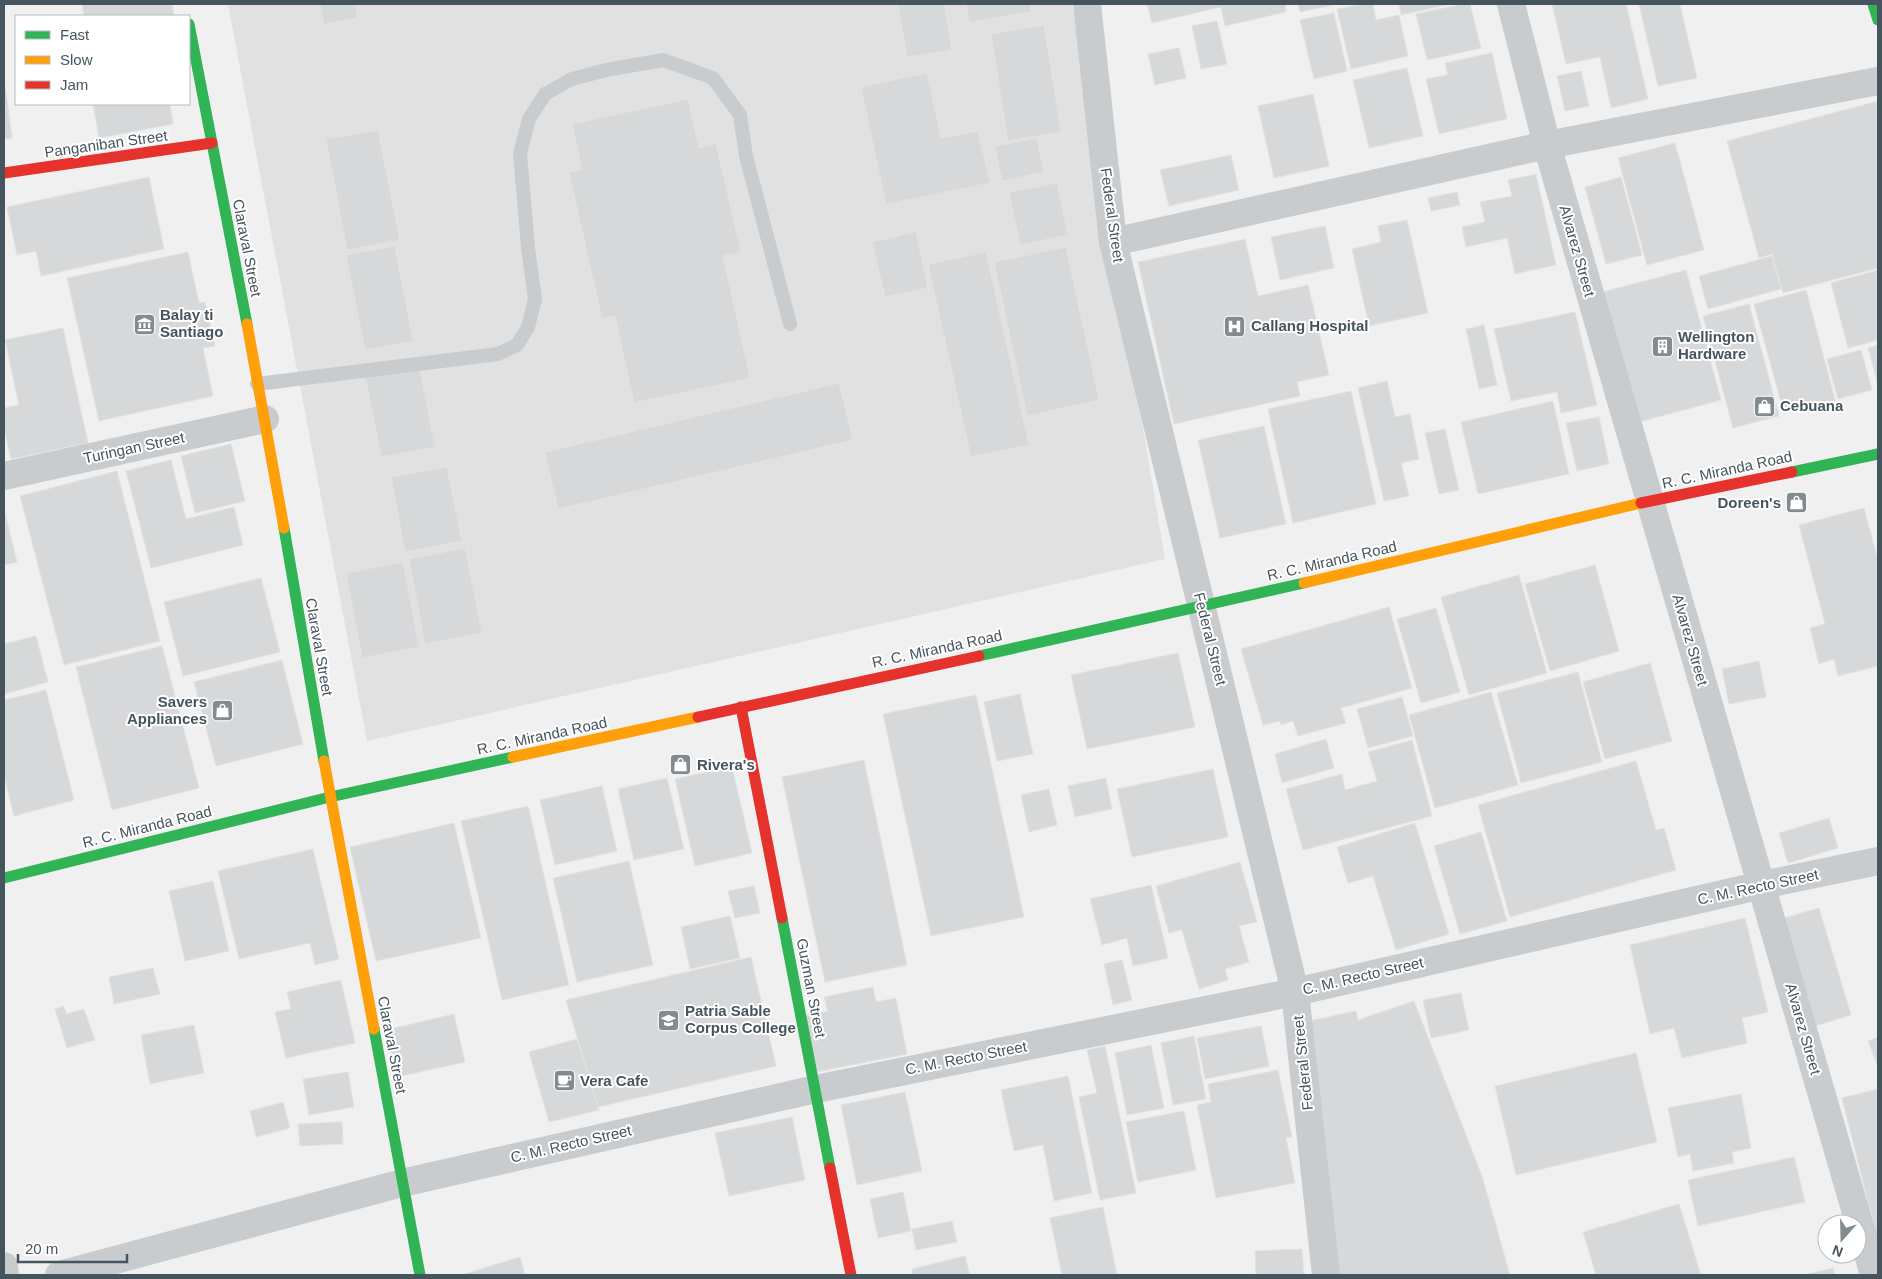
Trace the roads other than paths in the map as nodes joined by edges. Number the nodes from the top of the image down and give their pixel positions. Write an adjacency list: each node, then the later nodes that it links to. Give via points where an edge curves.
1 (1087, 4): 10 (street, Federal Street)
2 (1511, 4): 8 (street, Alvarez Street)
3 (1873, 4): 4 (street)
4 (1878, 20)
5 (190, 29): 7 (street, Claraval Street)
6 (1878, 81): 8 (street)
7 (212, 143): 9 (street, Panganiban Street); 12 (street, Claraval Street)
8 (1547, 145): 10 (street); 16 (street, Alvarez Street)
9 (4, 174)
10 (1113, 242): 17 (street, Federal Street)
11 (790, 324): 12 (lane, via 746,156 740,115 713,78 663,60 572,79 545,94 529,119 520,154 535,299 528,327 517,345 498,354)
12 (257, 384): 13 (street, Claraval Street)
13 (264, 419): 15 (street, Turingan Street); 19 (street, Claraval Street)
14 (1878, 454): 16 (street, R. C. Miranda Road)
15 (4, 476)
16 (1649, 502): 17 (street, R. C. Miranda Road); 22 (street, Alvarez Street)
17 (1202, 607): 18 (street, R. C. Miranda Road); 23 (street, Federal Street)
18 (741, 707): 19 (street, R. C. Miranda Road); 24 (street, Guzman Street)
19 (330, 797): 21 (street, R. C. Miranda Road); 25 (street, Claraval Street)
20 (1878, 861): 22 (street, C. M. Recto Street)
21 (4, 878)
22 (1762, 885): 23 (street, C. M. Recto Street); 32 (street, Alvarez Street)
23 (1295, 992): 24 (street, C. M. Recto Street); 31 (street, Federal Street)
24 (816, 1089): 25 (street, C. M. Recto Street); 30 (street, Guzman Street)
25 (402, 1183): 28 (street, C. M. Recto Street); 29 (street, Claraval Street)
26 (4, 1266): 27 (street)
27 (6, 1275)
28 (59, 1275)
29 (420, 1275)
30 (851, 1275)
31 (1326, 1275)
32 (1874, 1275)

